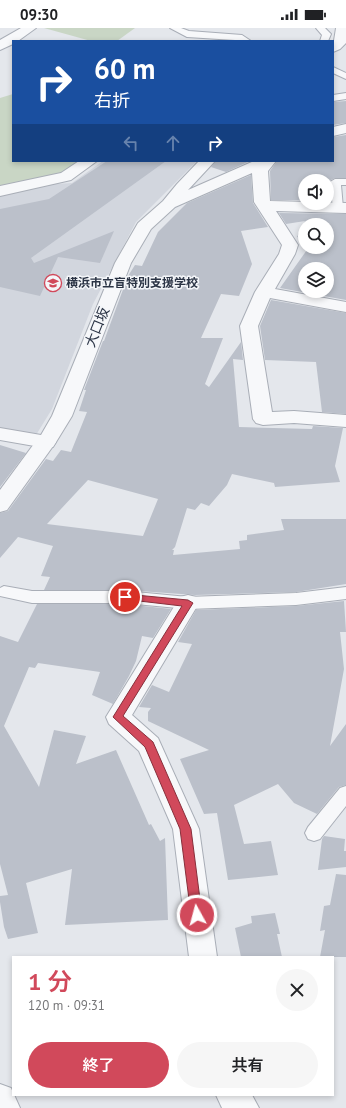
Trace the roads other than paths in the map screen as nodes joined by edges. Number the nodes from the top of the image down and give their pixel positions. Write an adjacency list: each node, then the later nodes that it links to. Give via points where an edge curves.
1 (30, 28): 7 (street)
2 (174, 28): 5 (lane, via 187,34)
3 (320, 28): 6 (lane, via 327,34)
4 (343, 29): 8 (street, via 342,39)
5 (245, 40)
6 (324, 40)
7 (0, 46)
8 (334, 47)
9 (334, 70): 10 (lane)
10 (346, 76)
11 (346, 96): 12 (lane)
12 (334, 98)
13 (346, 128): 14 (street)
14 (334, 132)
15 (88, 162): 20 (street, via 66,177)
16 (206, 162): 21 (street)
17 (265, 162): 21 (street, 大口坂)
18 (266, 162): 22 (street, via 260,171)
19 (346, 182): 23 (lane, via 335,182)
20 (0, 191)
21 (170, 204): 28 (street, 大口坂, via 144,226 123,263 62,416)
22 (264, 206): 23 (street); 24 (street, via 290,245)
23 (342, 208)
24 (264, 292): 25 (street); 26 (street, via 249,326 264,419 294,417)
25 (346, 307)
26 (346, 422)
27 (0, 434): 28 (street)
28 (46, 442): 29 (street, 大口坂)
29 (0, 505)
30 (4, 592): 32 (lane, via 32,597 125,597)
31 (346, 593): 32 (lane, via 296,599)
32 (188, 603): 35 (street, via 118,717 149,745 186,829)
33 (346, 793): 34 (lane)
34 (314, 833)
35 (203, 956)
36 (232, 1096): 39 (street)
37 (0, 1099): 38 (street)
38 (4, 1108)
39 (243, 1108)

